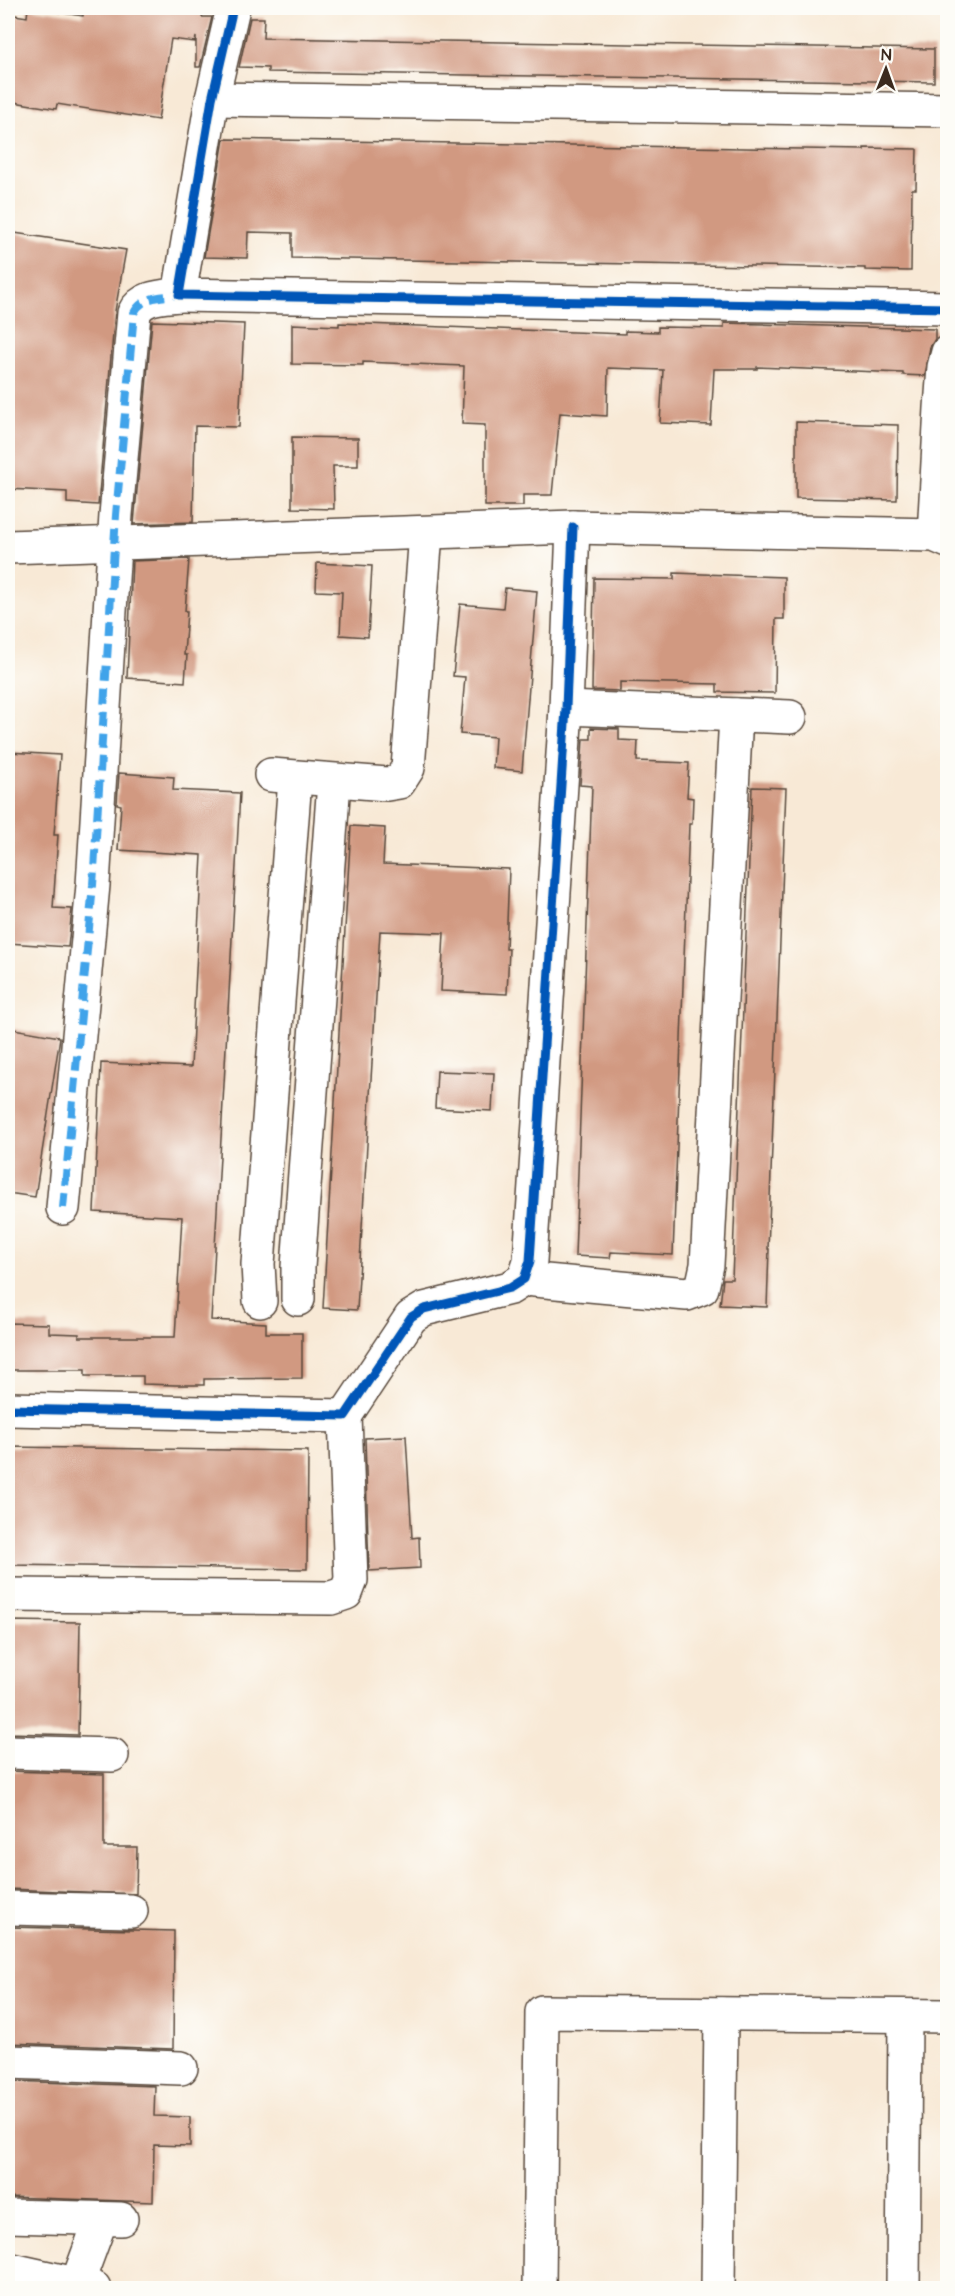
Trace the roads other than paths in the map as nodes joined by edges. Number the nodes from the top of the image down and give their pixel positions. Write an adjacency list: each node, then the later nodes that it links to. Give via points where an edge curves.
1 (233, 8): 2 (street)
2 (212, 99): 3 (street); 4 (street)
3 (948, 110)
4 (179, 295): 5 (street); 11 (street, via 147,300 134,313)
5 (948, 308)
6 (948, 352): 7 (street, via 944,366)
7 (944, 409): 10 (street)
8 (573, 527): 9 (street); 10 (street); 13 (street)
9 (426, 533): 11 (street); 16 (street, via 408,768 399,782)
10 (941, 538)
11 (114, 542): 12 (street); 17 (street, via 93,885)
12 (8, 547)
13 (566, 708): 14 (street); 20 (street, via 530,1261)
14 (736, 715): 15 (street); 20 (street, via 707,1265 702,1288 687,1294)
15 (790, 717)
16 (334, 782): 18 (street, via 283,777); 19 (street)
17 (63, 1208)
18 (258, 1264): 19 (street); 22 (street)
19 (298, 1267): 21 (street)
20 (524, 1279): 24 (street, via 510,1288 424,1309 411,1317)
21 (298, 1299)
22 (260, 1301)
23 (8, 1408): 24 (street)
24 (345, 1416): 25 (street, via 351,1580 346,1593 331,1598)
25 (8, 1594)
26 (8, 1752): 27 (street)
27 (112, 1755)
28 (8, 1908): 29 (street)
29 (131, 1911)
30 (721, 2014): 31 (street); 38 (street, via 542,2012); 39 (street)
31 (905, 2016): 32 (street); 40 (street)
32 (948, 2016)
33 (8, 2062): 34 (street)
34 (181, 2068)
35 (8, 2216): 37 (street, via 111,2219)
36 (8, 2269): 37 (street)
37 (85, 2287)
38 (539, 2289)
39 (718, 2289)
40 (903, 2289)

